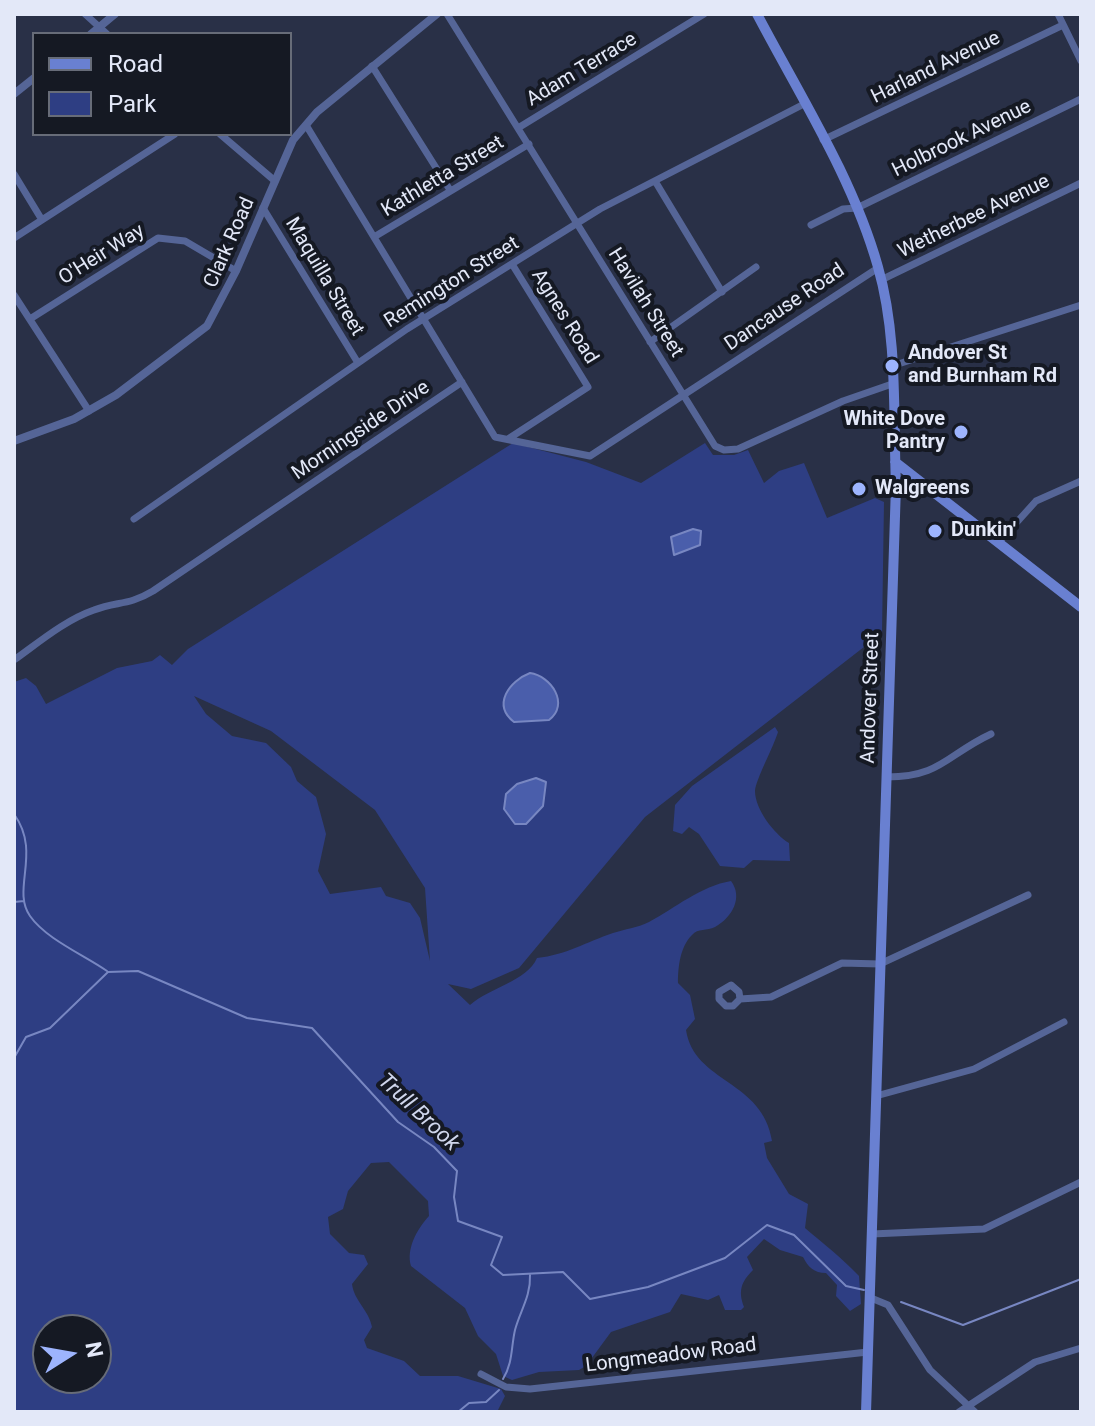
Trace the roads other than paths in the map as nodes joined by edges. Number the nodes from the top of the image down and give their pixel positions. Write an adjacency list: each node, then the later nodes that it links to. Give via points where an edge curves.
1 (85, 14): 9 (street)
2 (115, 14): 9 (street)
3 (437, 14): 13 (street, Clark Road)
4 (447, 14): 19 (street, Havilah Street)
5 (704, 14): 19 (street, Adam Terrace)
6 (757, 14): 17 (main road, Andover Street)
7 (1058, 14): 8 (street)
8 (1063, 25): 12 (street); 22 (street, Harland Avenue)
9 (100, 27): 10 (street); 11 (street)
10 (94, 32)
11 (105, 32)
12 (1081, 61)
13 (372, 66): 18 (street, Clark Road); 28 (street)
14 (32, 80): 15 (street)
15 (14, 94)
16 (1081, 99): 30 (street, Holbrook Avenue)
17 (804, 104): 22 (main road, Andover Street); 26 (street, Remington Street)
18 (306, 125): 25 (street, Clark Road, via 293,140); 34 (street)
19 (518, 128): 23 (street, Havilah Street)
20 (172, 136): 31 (street)
21 (222, 136): 25 (street)
22 (823, 140): 30 (main road, Andover Street)
23 (529, 144): 28 (street, Kathletta Street); 32 (street, Havilah Street)
24 (14, 174): 31 (street)
25 (275, 181): 29 (street, Clark Road)
26 (655, 181): 32 (street, Remington Street); 41 (street)
27 (1081, 183): 40 (street, Wetherbee Avenue)
28 (450, 190): 34 (street, Kathletta Street)
29 (263, 208): 39 (street, Clark Road); 47 (street, Maquilla Street)
30 (857, 208): 33 (street, Holbrook Avenue); 38 (main road, Andover Street)
31 (42, 220): 35 (street)
32 (577, 223): 36 (street, Remington Street); 46 (street, Havilah Street)
33 (811, 225)
34 (374, 237): 45 (street)
35 (14, 238)
36 (512, 264): 45 (street, Remington Street); 53 (street, Agnes Road, via 588,387)
37 (756, 267): 41 (street)
38 (878, 268): 40 (main road, Andover Street); 51 (street, Dancause Road)
39 (236, 271): 44 (street, O'Heir Way, via 185,241 158,238); 52 (street, Clark Road, via 207,326)
40 (881, 280): 48 (main road, Andover Street)
41 (722, 292): 46 (street)
42 (14, 295): 44 (street)
43 (1081, 305): 48 (street)
44 (30, 319): 52 (street)
45 (424, 319): 47 (street, Remington Street); 49 (street)
46 (650, 342): 51 (street, Havilah Street)
47 (358, 363): 57 (street, Remington Street)
48 (892, 366): 50 (main road, Andover Street)
49 (462, 382): 53 (street, via 495,437); 60 (street, Morningside Drive, via 153,591 134,602 77,618)
50 (892, 384): 51 (street, Havilah Street, via 729,450 711,440); 55 (main road, Andover Street)
51 (684, 395): 53 (street, Dancause Road, via 590,456)
52 (89, 411): 54 (street, Clark Road)
53 (508, 439)
54 (14, 441)
55 (895, 462): 58 (main road); 62 (main road, Andover Street)
56 (1081, 481): 58 (street, via 1036,501)
57 (134, 519)
58 (999, 542): 59 (main road)
59 (1081, 607)
60 (14, 660)
61 (991, 734): 62 (street, via 928,773)
62 (887, 777): 64 (main road, Andover Street)
63 (1028, 895): 64 (street)
64 (880, 964): 65 (street, via 842,963 771,997); 67 (main road, Andover Street)
65 (740, 999)
66 (1064, 1022): 67 (street, via 974,1069)
67 (876, 1096): 69 (main road, Andover Street)
68 (1081, 1182): 69 (street, via 984,1229)
69 (872, 1234): 70 (main road, Andover Street)
70 (871, 1298): 72 (main road, Andover Street); 74 (street, via 888,1305 930,1370)
71 (1081, 1348): 74 (street, via 1035,1362)
72 (868, 1352): 73 (street, Longmeadow Road, via 530,1389 506,1387); 75 (main road, Andover Street)
73 (481, 1374)
74 (965, 1405): 76 (street); 77 (street)
75 (866, 1412)
76 (959, 1412)
77 (975, 1412)

